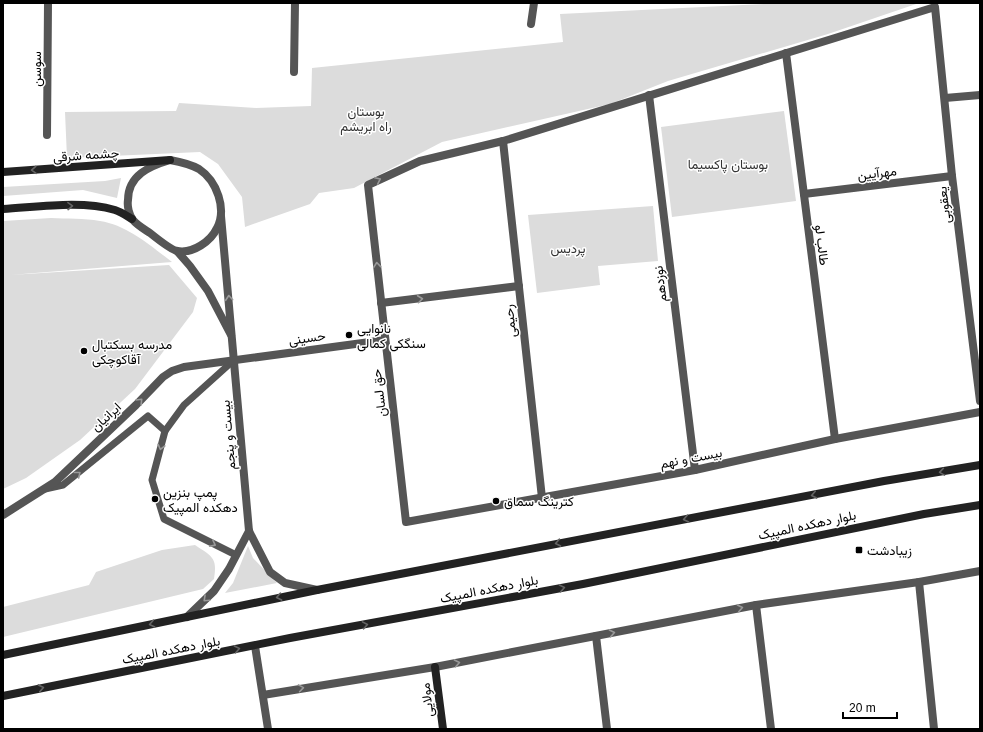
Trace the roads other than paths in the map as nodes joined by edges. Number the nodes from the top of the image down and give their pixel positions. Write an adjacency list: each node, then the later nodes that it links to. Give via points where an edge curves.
1 (48, 3): 10 (street, سوسن)
2 (295, 3): 6 (street)
3 (534, 3): 4 (street)
4 (531, 24)
5 (786, 53): 7 (street); 9 (street, یعقوبی, via 935,7); 15 (street, طالب لو)
6 (294, 72)
7 (649, 95): 11 (street); 30 (street, نوزدهم)
8 (980, 95): 9 (street)
9 (945, 98): 14 (street, یعقوبی)
10 (47, 135)
11 (503, 141): 20 (street, رحیمی); 21 (street, حق لسان, one-way to 11, via 368,185 420,160)
12 (170, 160): 13 (main road, چشمه شرقی, one-way to 13); 17 (street, via 186,163 200,170 218,194); 18 (street, via 154,165 132,181 128,193)
13 (3, 172)
14 (952, 176): 15 (street, مهرآیین); 25 (street, یعقوبی)
15 (804, 194): 28 (street, طالب لو)
16 (3, 209): 18 (main road, one-way to 18, via 92,206 116,211)
17 (221, 216): 19 (street, via 218,228 206,243 187,251); 22 (street, بیست و پنجم, one-way to 17)
18 (132, 219): 19 (street)
19 (177, 251): 22 (street, بیست و پنجم, via 208,291)
20 (519, 286): 21 (street, one-way to 20); 32 (street, رحیمی)
21 (381, 303): 23 (street, حق لسان)
22 (232, 337): 24 (street, بیست و پنجم)
23 (385, 340): 24 (street, حسینی); 35 (street, حق لسان)
24 (234, 360): 27 (lane, via 184,405); 31 (street, ایرانیان, one-way to 24, via 55,482 163,377 184,367); 36 (street, بیست و پنجم)
25 (980, 401)
26 (980, 412): 28 (street, بیست و نهم)
27 (165, 431): 31 (lane, one-way to 27, via 64,485 148,416); 37 (lane, one-way to 37, via 152,480 164,519)
28 (835, 440): 30 (street, بیست و نهم)
29 (980, 465): 40 (main road, one-way to 40, via 884,481)
30 (695, 470): 32 (street, بیست و نهم)
31 (43, 489): 34 (street, ایرانیان)
32 (542, 498): 35 (street, بیست و نهم)
33 (980, 505): 44 (main road, بلوار دهکده المپیک, one-way to 33)
34 (3, 515)
35 (406, 522)
36 (249, 531): 37 (street); 40 (street, via 270,572 285,583)
37 (236, 555): 42 (street, one-way to 42, via 214,591)
38 (980, 570): 39 (street)
39 (919, 582): 41 (street); 53 (street)
40 (317, 590): 42 (main road, one-way to 42)
41 (756, 605): 43 (street, one-way to 41); 52 (street)
42 (187, 617): 45 (main road, one-way to 45)
43 (596, 636): 46 (street, one-way to 43); 51 (street)
44 (255, 646): 47 (street); 48 (main road, بلوار دهکده المپیک, one-way to 44)
45 (3, 655)
46 (435, 667): 47 (street, one-way to 46); 50 (main road, مولایی)
47 (263, 695): 49 (street)
48 (3, 696)
49 (268, 729)
50 (442, 729)
51 (607, 729)
52 (771, 729)
53 (934, 729)

